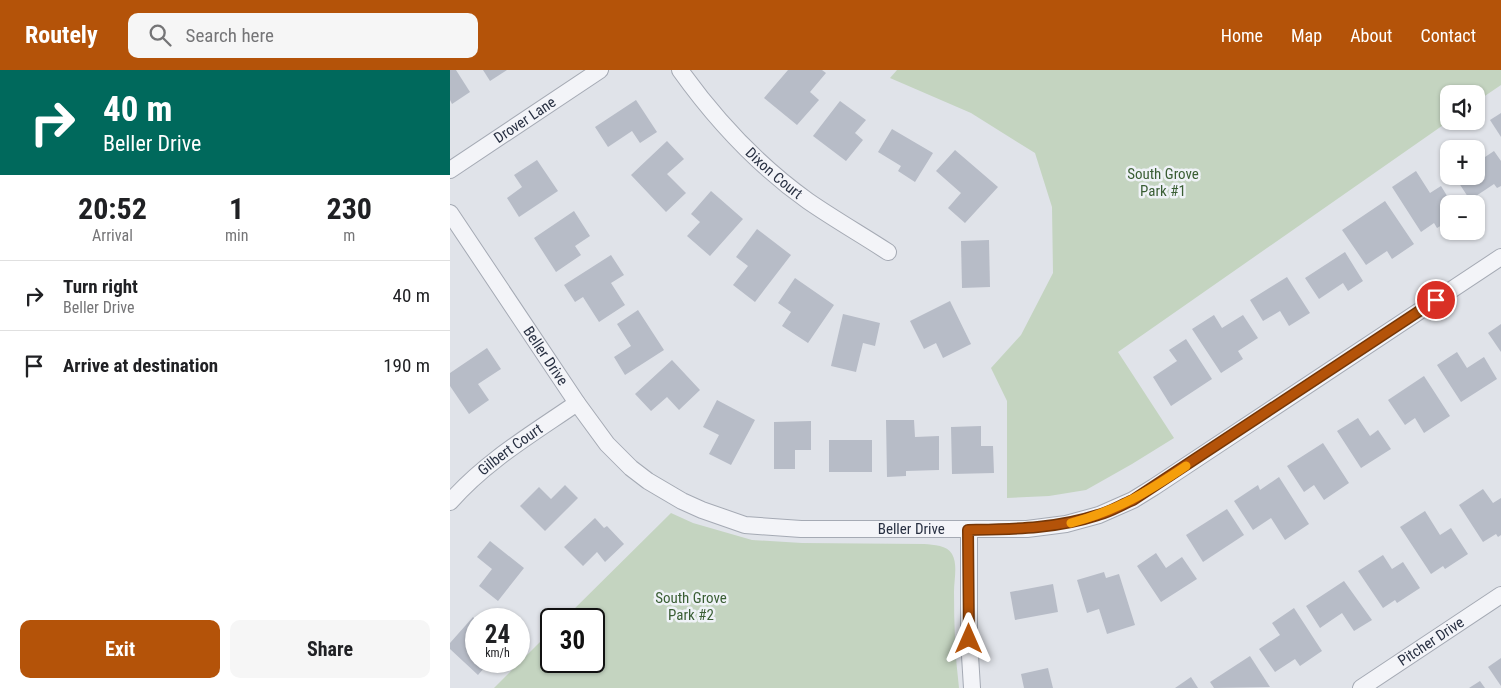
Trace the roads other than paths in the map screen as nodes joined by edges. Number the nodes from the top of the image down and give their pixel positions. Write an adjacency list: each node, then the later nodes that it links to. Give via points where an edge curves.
1 (600, 70): 3 (street, Drover Lane)
2 (680, 70): 5 (street, Dixon Court, via 710,109 770,170 809,201)
3 (450, 170)
4 (450, 213): 7 (street, Beller Drive)
5 (888, 252)
6 (1501, 257): 9 (street, Beller Drive, via 1133,500 1099,515 1066,524 1027,529)
7 (576, 403): 8 (street, Gilbert Court, via 488,464); 9 (street, Beller Drive, via 607,444 648,481 682,501 745,525 801,529)
8 (450, 502)
9 (968, 530): 11 (street)
10 (1501, 595): 12 (street, Pitcher Drive)
11 (972, 688)
12 (1361, 688)

